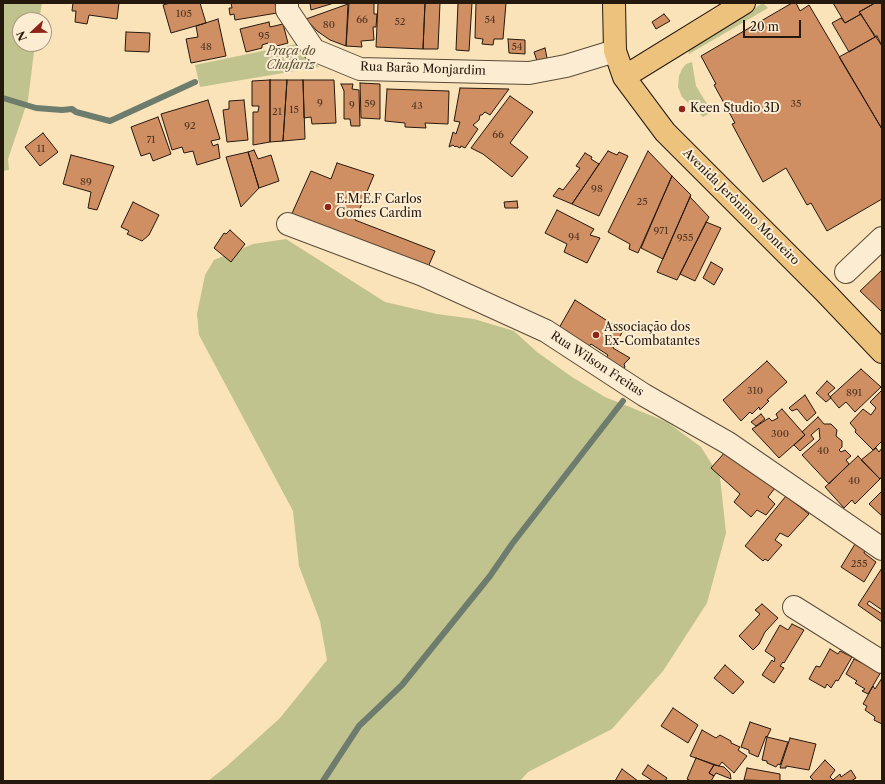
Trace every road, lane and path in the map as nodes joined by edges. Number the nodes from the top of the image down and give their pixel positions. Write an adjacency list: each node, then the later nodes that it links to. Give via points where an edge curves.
1 (287, 3): 4 (street, Rua Barão Monjardim, via 287,10 314,50 360,69 529,72 566,66)
2 (614, 3): 4 (main road, Avenida Jerônimo Monteiro)
3 (744, 3): 5 (main road)
4 (615, 51): 5 (main road, Avenida Jerônimo Monteiro)
5 (624, 77): 9 (main road, Avenida Jerônimo Monteiro, via 665,132)
6 (288, 224): 10 (street, Rua Wilson Freitas, via 423,275 546,331 644,395 728,443)
7 (882, 238): 8 (street)
8 (846, 272)
9 (882, 352)
10 (882, 548)
11 (794, 607): 12 (street)
12 (882, 662)

